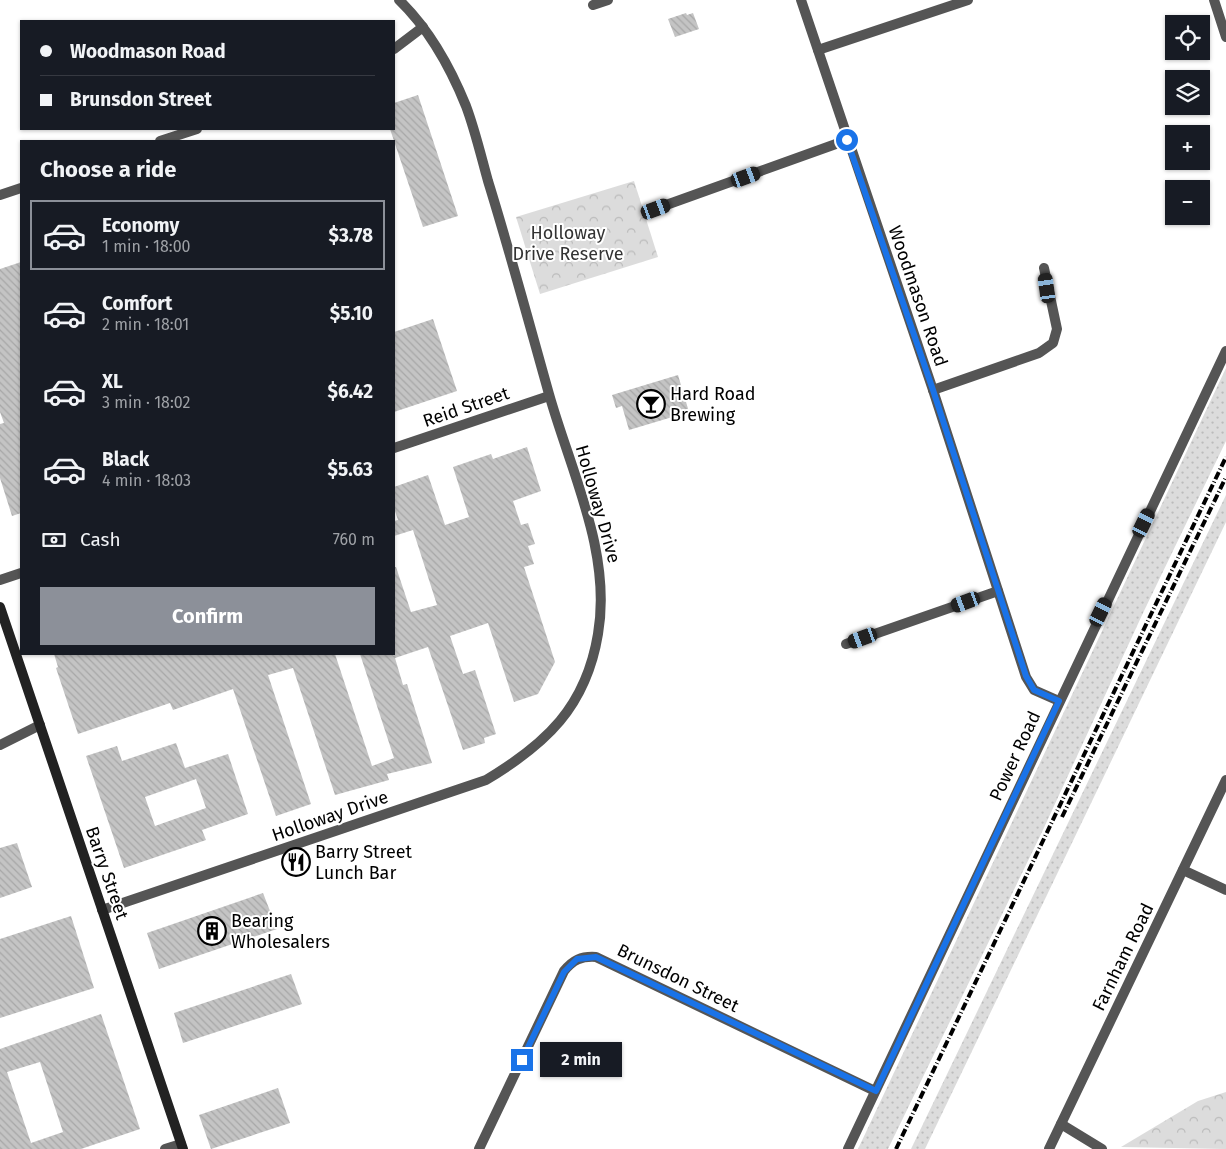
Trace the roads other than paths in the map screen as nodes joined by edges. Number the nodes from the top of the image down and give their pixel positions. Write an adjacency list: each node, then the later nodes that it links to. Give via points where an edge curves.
1 (399, 0): 7 (street, Holloway Drive)
2 (608, 0): 6 (street)
3 (801, 0): 10 (street, Woodmason Road)
4 (968, 0): 10 (street)
5 (1214, 0): 8 (street)
6 (594, 5)
7 (423, 27): 9 (street); 20 (street, Holloway Drive, via 465,105)
8 (1226, 36)
9 (395, 48)
10 (818, 50): 13 (street, Woodmason Road)
11 (194, 130): 12 (street)
12 (163, 140)
13 (847, 140): 16 (street); 19 (street, Woodmason Road)
14 (20, 188): 15 (street)
15 (0, 195)
16 (656, 209)
17 (1044, 268): 19 (street, via 1057,329 1052,342 1039,353)
18 (1226, 351): 27 (street, Power Road)
19 (933, 390): 24 (street, Woodmason Road)
20 (550, 396): 21 (street, Reid Street); 33 (street, Holloway Drive, via 600,562 602,585 593,659 575,700 561,721 538,746 486,780)
21 (395, 448)
22 (20, 573): 23 (street)
23 (0, 580)
24 (998, 591): 26 (street); 27 (street, Woodmason Road, via 1026,676 1034,690)
25 (0, 607): 28 (main road, Barry Street)
26 (846, 644)
27 (1059, 701): 34 (street, Power Road)
28 (40, 725): 29 (street); 33 (main road, Barry Street)
29 (0, 745)
30 (1226, 780): 31 (street, Farnham Road)
31 (1183, 870): 32 (street); 35 (street, Farnham Road)
32 (1226, 890)
33 (102, 910): 36 (main road, Barry Street)
34 (876, 1091): 38 (street, Brunsdon Street, via 596,957 586,956 577,959 564,972); 39 (street, Power Road)
35 (1061, 1124): 40 (street, Farnham Road); 41 (street)
36 (182, 1146): 37 (street)
37 (165, 1149)
38 (479, 1149)
39 (848, 1149)
40 (1049, 1149)
41 (1102, 1149)

